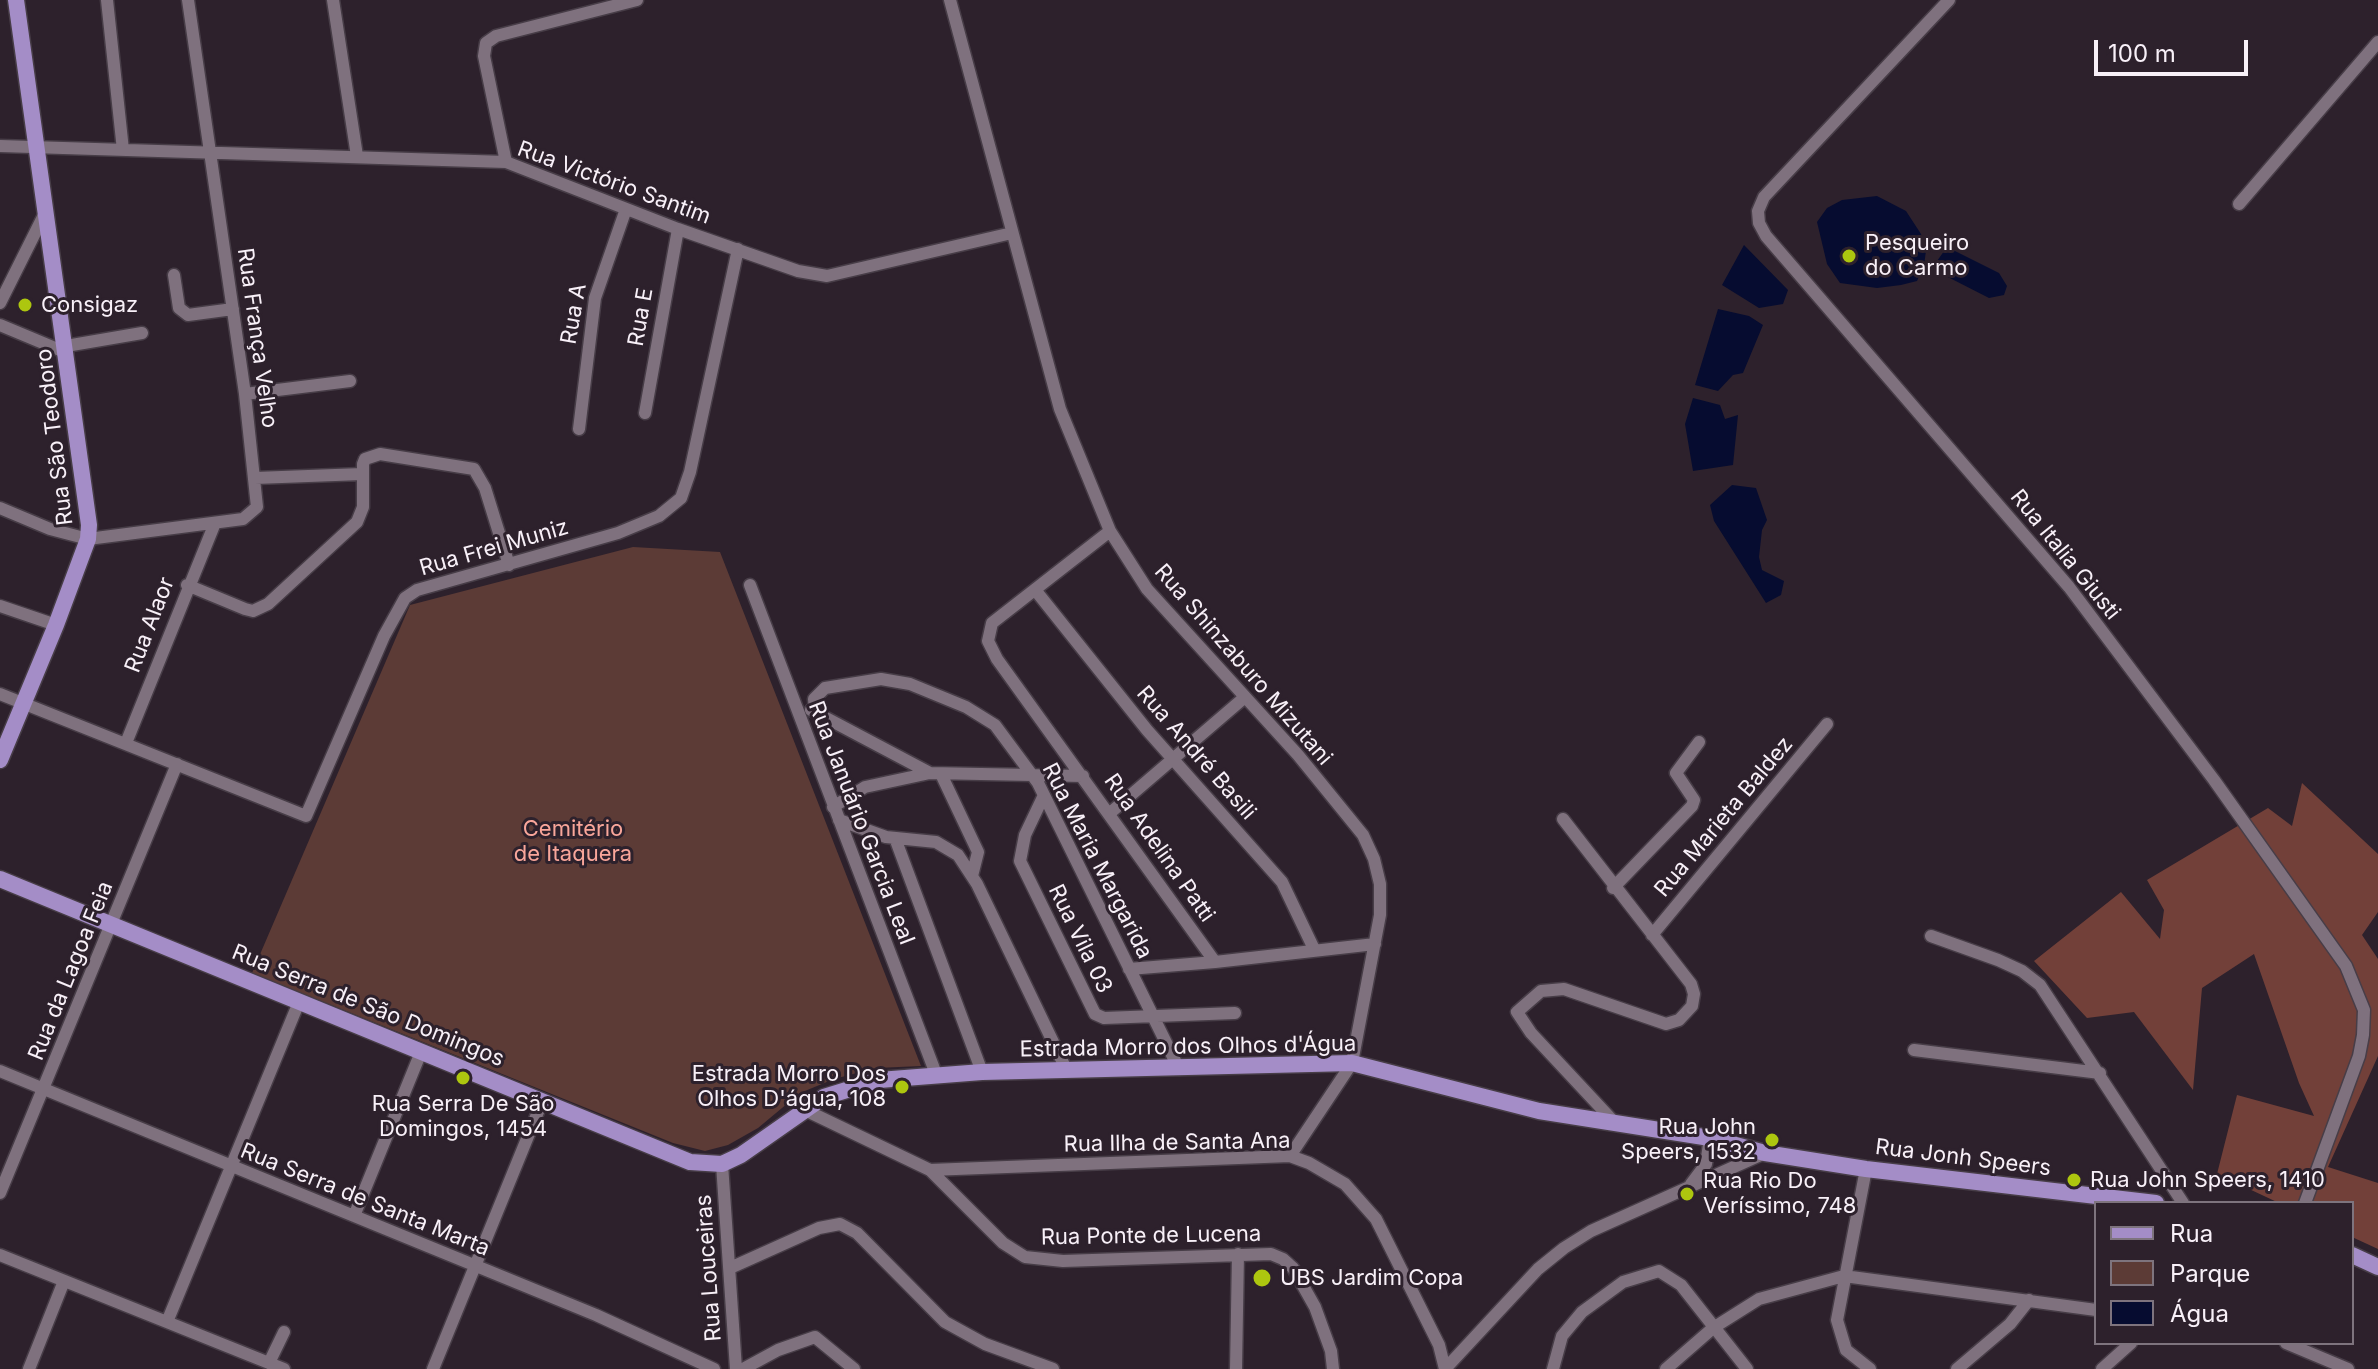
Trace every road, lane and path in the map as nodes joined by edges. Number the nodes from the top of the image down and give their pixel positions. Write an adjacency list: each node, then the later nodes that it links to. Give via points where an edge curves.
1 (16, 0): 10 (main road, Rua São Teodoro)
2 (107, 0): 11 (street)
3 (188, 0): 12 (street, Rua França Velho)
4 (333, 0): 13 (street)
5 (637, 0): 14 (street, via 486,43 484,56)
6 (950, 0): 19 (street, Rua Shinzaburo Mizutani)
7 (1949, 0): 102 (street, Rua Italia Giusti, via 1764,197 1759,223 2069,587 2346,966 2364,1010 2363,1035)
8 (2378, 42): 15 (street)
9 (0, 146): 10 (street, Rua Victório Santim)
10 (36, 147): 11 (street, Rua Victório Santim); 17 (main road, Rua São Teodoro)
11 (123, 150): 12 (street, Rua Victório Santim)
12 (210, 154): 13 (street, Rua Victório Santim); 23 (street, Rua França Velho)
13 (357, 156): 14 (street, Rua Victório Santim)
14 (506, 162): 16 (street, Rua Victório Santim)
15 (2239, 204)
16 (626, 209): 18 (street, Rua Victório Santim); 30 (street, Rua A, via 595,298)
17 (46, 211): 22 (street); 26 (main road, Rua São Teodoro)
18 (678, 229): 20 (street, Rua Victório Santim); 29 (street, Rua E)
19 (1012, 233): 20 (street, Rua Victório Santim, via 827,276); 35 (street, Rua Shinzaburo Mizutani, via 1069,438)
20 (738, 249): 37 (street, Rua Frei Muniz, via 681,498 643,524)
21 (174, 275): 23 (street, via 179,308 188,315)
22 (0, 303)
23 (233, 309): 28 (street, Rua França Velho)
24 (0, 325): 26 (street)
25 (142, 333): 26 (street)
26 (67, 350): 36 (main road, Rua São Teodoro)
27 (350, 381): 28 (street)
28 (245, 394): 32 (street, Rua França Velho)
29 (645, 413)
30 (579, 429)
31 (362, 474): 32 (street); 37 (street, via 365,459 380,454 474,469); 38 (street, via 363,507 357,522 268,604 253,611)
32 (255, 478): 34 (street, Rua França Velho, via 254,513)
33 (0, 508): 36 (street)
34 (215, 523): 36 (street, Rua França Velho); 38 (street, Rua Alaor)
35 (1110, 531): 40 (street); 44 (street, Rua Shinzaburo Mizutani, via 1147,589)
36 (88, 539): 42 (main road, Rua São Teodoro)
37 (509, 565): 53 (street, Rua Frei Muniz, via 405,598 306,816)
38 (187, 585): 50 (street, Rua Alaor)
39 (750, 585): 47 (street, Rua Januário Garcia Leal)
40 (1036, 591): 52 (street, Rua André Basili); 56 (street, Rua Adelina Patti, via 992,623 988,641)
41 (0, 606): 42 (street)
42 (56, 625): 45 (main road, Rua São Teodoro)
43 (0, 694): 45 (street)
44 (1245, 697): 52 (street); 69 (street, Rua Shinzaburo Mizutani, via 1363,835 1380,884)
45 (23, 703): 50 (street); 51 (main road, Rua São Teodoro)
46 (814, 705): 47 (street); 54 (street); 55 (street, Rua Maria Margarida, via 825,688 847,682 881,679 910,684 995,725)
47 (796, 707): 58 (street, Rua Januário Garcia Leal)
48 (1827, 724): 67 (street, Rua Marieta Baldez)
49 (1699, 742): 65 (street, via 1676,773 1694,800 1692,806)
50 (126, 743): 53 (street)
51 (0, 760)
52 (1172, 760): 59 (street); 70 (street, Rua André Basili, via 1282,882)
53 (177, 764): 66 (street, Rua da Lagoa Feia)
54 (935, 774): 55 (street); 58 (street, via 865,787); 63 (street, via 978,852)
55 (1033, 774): 56 (street); 57 (street, Rua Maria Margarida)
56 (1083, 776): 59 (street, Rua Adelina Patti)
57 (1044, 795): 72 (street, Rua Maria Margarida); 75 (street, Rua Vila 03, via 1019,854 1091,1009 1104,1018)
58 (833, 807): 61 (street, Rua Januário Garcia Leal)
59 (1110, 813): 71 (street, Rua Adelina Patti)
60 (1563, 819): 65 (street)
61 (839, 820): 62 (street); 84 (street, Rua Januário Garcia Leal)
62 (895, 838): 63 (street, via 949,847); 82 (street)
63 (972, 876): 79 (street)
64 (0, 879): 66 (main road, Rua Serra de São Domingos)
65 (1613, 888): 67 (street)
66 (111, 923): 73 (main road, Rua Serra de São Domingos); 85 (street, Rua da Lagoa Feia)
67 (1652, 935): 86 (street, via 1691,984 1692,1006 1679,1020 1656,1022 1564,989 1541,991 1517,1012)
68 (1931, 936): 83 (street, via 2010,966 2040,985)
69 (1375, 944): 70 (street); 78 (street, Rua Shinzaburo Mizutani)
70 (1314, 949): 71 (street)
71 (1215, 962): 72 (street)
72 (1129, 969): 75 (street, Rua Maria Margarida)
73 (299, 1002): 77 (main road, Rua Serra de São Domingos); 95 (street)
74 (1235, 1013): 75 (street, Rua Vila 03)
75 (1152, 1017): 80 (street, Rua Maria Margarida)
76 (1914, 1050): 83 (street)
77 (421, 1052): 87 (main road, Rua Serra de São Domingos); 103 (street)
78 (1352, 1063): 80 (main road, Estrada Morro dos Olhos d'Água); 89 (main road, Estrada Morro dos Olhos d'Água); 93 (street, Rua Shinzaburo Mizutani)
79 (1066, 1069): 80 (main road, Estrada Morro dos Olhos d'Água); 82 (main road, Estrada Morro dos Olhos d'Água)
80 (1179, 1069)
81 (0, 1071): 85 (street, Rua Serra de Santa Marta)
82 (982, 1072): 84 (main road, Estrada Morro dos Olhos d'Água)
83 (2100, 1073): 101 (street)
84 (936, 1074): 88 (main road, Estrada Morro dos Olhos d'Água, via 856,1085)
85 (44, 1089): 95 (street, Rua Serra de Santa Marta); 99 (street, Rua da Lagoa Feia)
86 (1587, 1092): 89 (street); 90 (street)
87 (542, 1102): 94 (main road, Rua Serra de São Domingos, via 673,1157); 107 (street)
88 (805, 1110): 94 (main road, Estrada Morro dos Olhos d'Água); 97 (street, Rua Ilha de Santa Ana)
89 (1581, 1120): 90 (main road, Estrada Morro dos Olhos d'Água)
90 (1617, 1125): 91 (main road, Estrada Morro dos Olhos d'Água)
91 (1710, 1138): 92 (main road, Estrada Morro dos Olhos d'Água); 98 (street, via 1706,1164)
92 (1765, 1153): 96 (main road, Rua Jonh Speers); 98 (street)
93 (1290, 1156): 97 (street, Rua Ilha de Santa Ana); 130 (street, Rua Ilha de Santa Ana, via 1330,1173 1376,1219 1439,1345)
94 (722, 1164): 109 (street, Rua Louceiras)
95 (232, 1168): 103 (street, Rua Serra de Santa Marta); 114 (street)
96 (1866, 1169): 100 (main road, Rua Jonh Speers); 110 (street)
97 (930, 1170): 104 (street, Rua Ponte de Lucena, via 1003,1243 1025,1257 1063,1261)
98 (1688, 1187): 130 (street, via 1564,1248)
99 (0, 1193)
100 (2139, 1201)
101 (2182, 1201)
102 (2306, 1201)
103 (354, 1216): 107 (street, Rua Serra de Santa Marta)
104 (1238, 1254): 120 (street); 129 (street, Rua Ponte de Lucena, via 1271,1254 1293,1268 1315,1307)
105 (0, 1255): 111 (street)
106 (2354, 1256): 108 (main road)
107 (474, 1265): 123 (street); 124 (street, Rua Serra de Santa Marta)
108 (2378, 1267)
109 (730, 1268): 125 (street, Rua Louceiras); 128 (street, via 819,1228 840,1224 857,1233 945,1322 985,1344)
110 (1844, 1276): 112 (street); 115 (street, via 1759,1299); 134 (street, via 1839,1336 1846,1350)
111 (64, 1281): 114 (street); 121 (street)
112 (2029, 1300): 113 (street); 135 (street, via 2010,1324)
113 (2094, 1310)
114 (167, 1322): 119 (street)
115 (1713, 1328): 131 (street, via 1681,1285 1659,1271 1648,1272 1623,1282 1582,1312 1562,1336); 132 (street); 133 (street)
116 (284, 1332): 119 (street)
117 (2129, 1345): 136 (street)
118 (2291, 1345): 137 (street)
119 (269, 1363): 122 (street)
120 (1235, 1368)
121 (29, 1369)
122 (284, 1369)
123 (433, 1369)
124 (714, 1369)
125 (736, 1369)
126 (743, 1369): 127 (street, via 815,1337)
127 (854, 1369)
128 (1053, 1369)
129 (1333, 1369)
130 (1445, 1369)
131 (1553, 1369)
132 (1666, 1369)
133 (1747, 1369)
134 (1870, 1369)
135 (1957, 1369)
136 (2102, 1369)
137 (2348, 1369)

